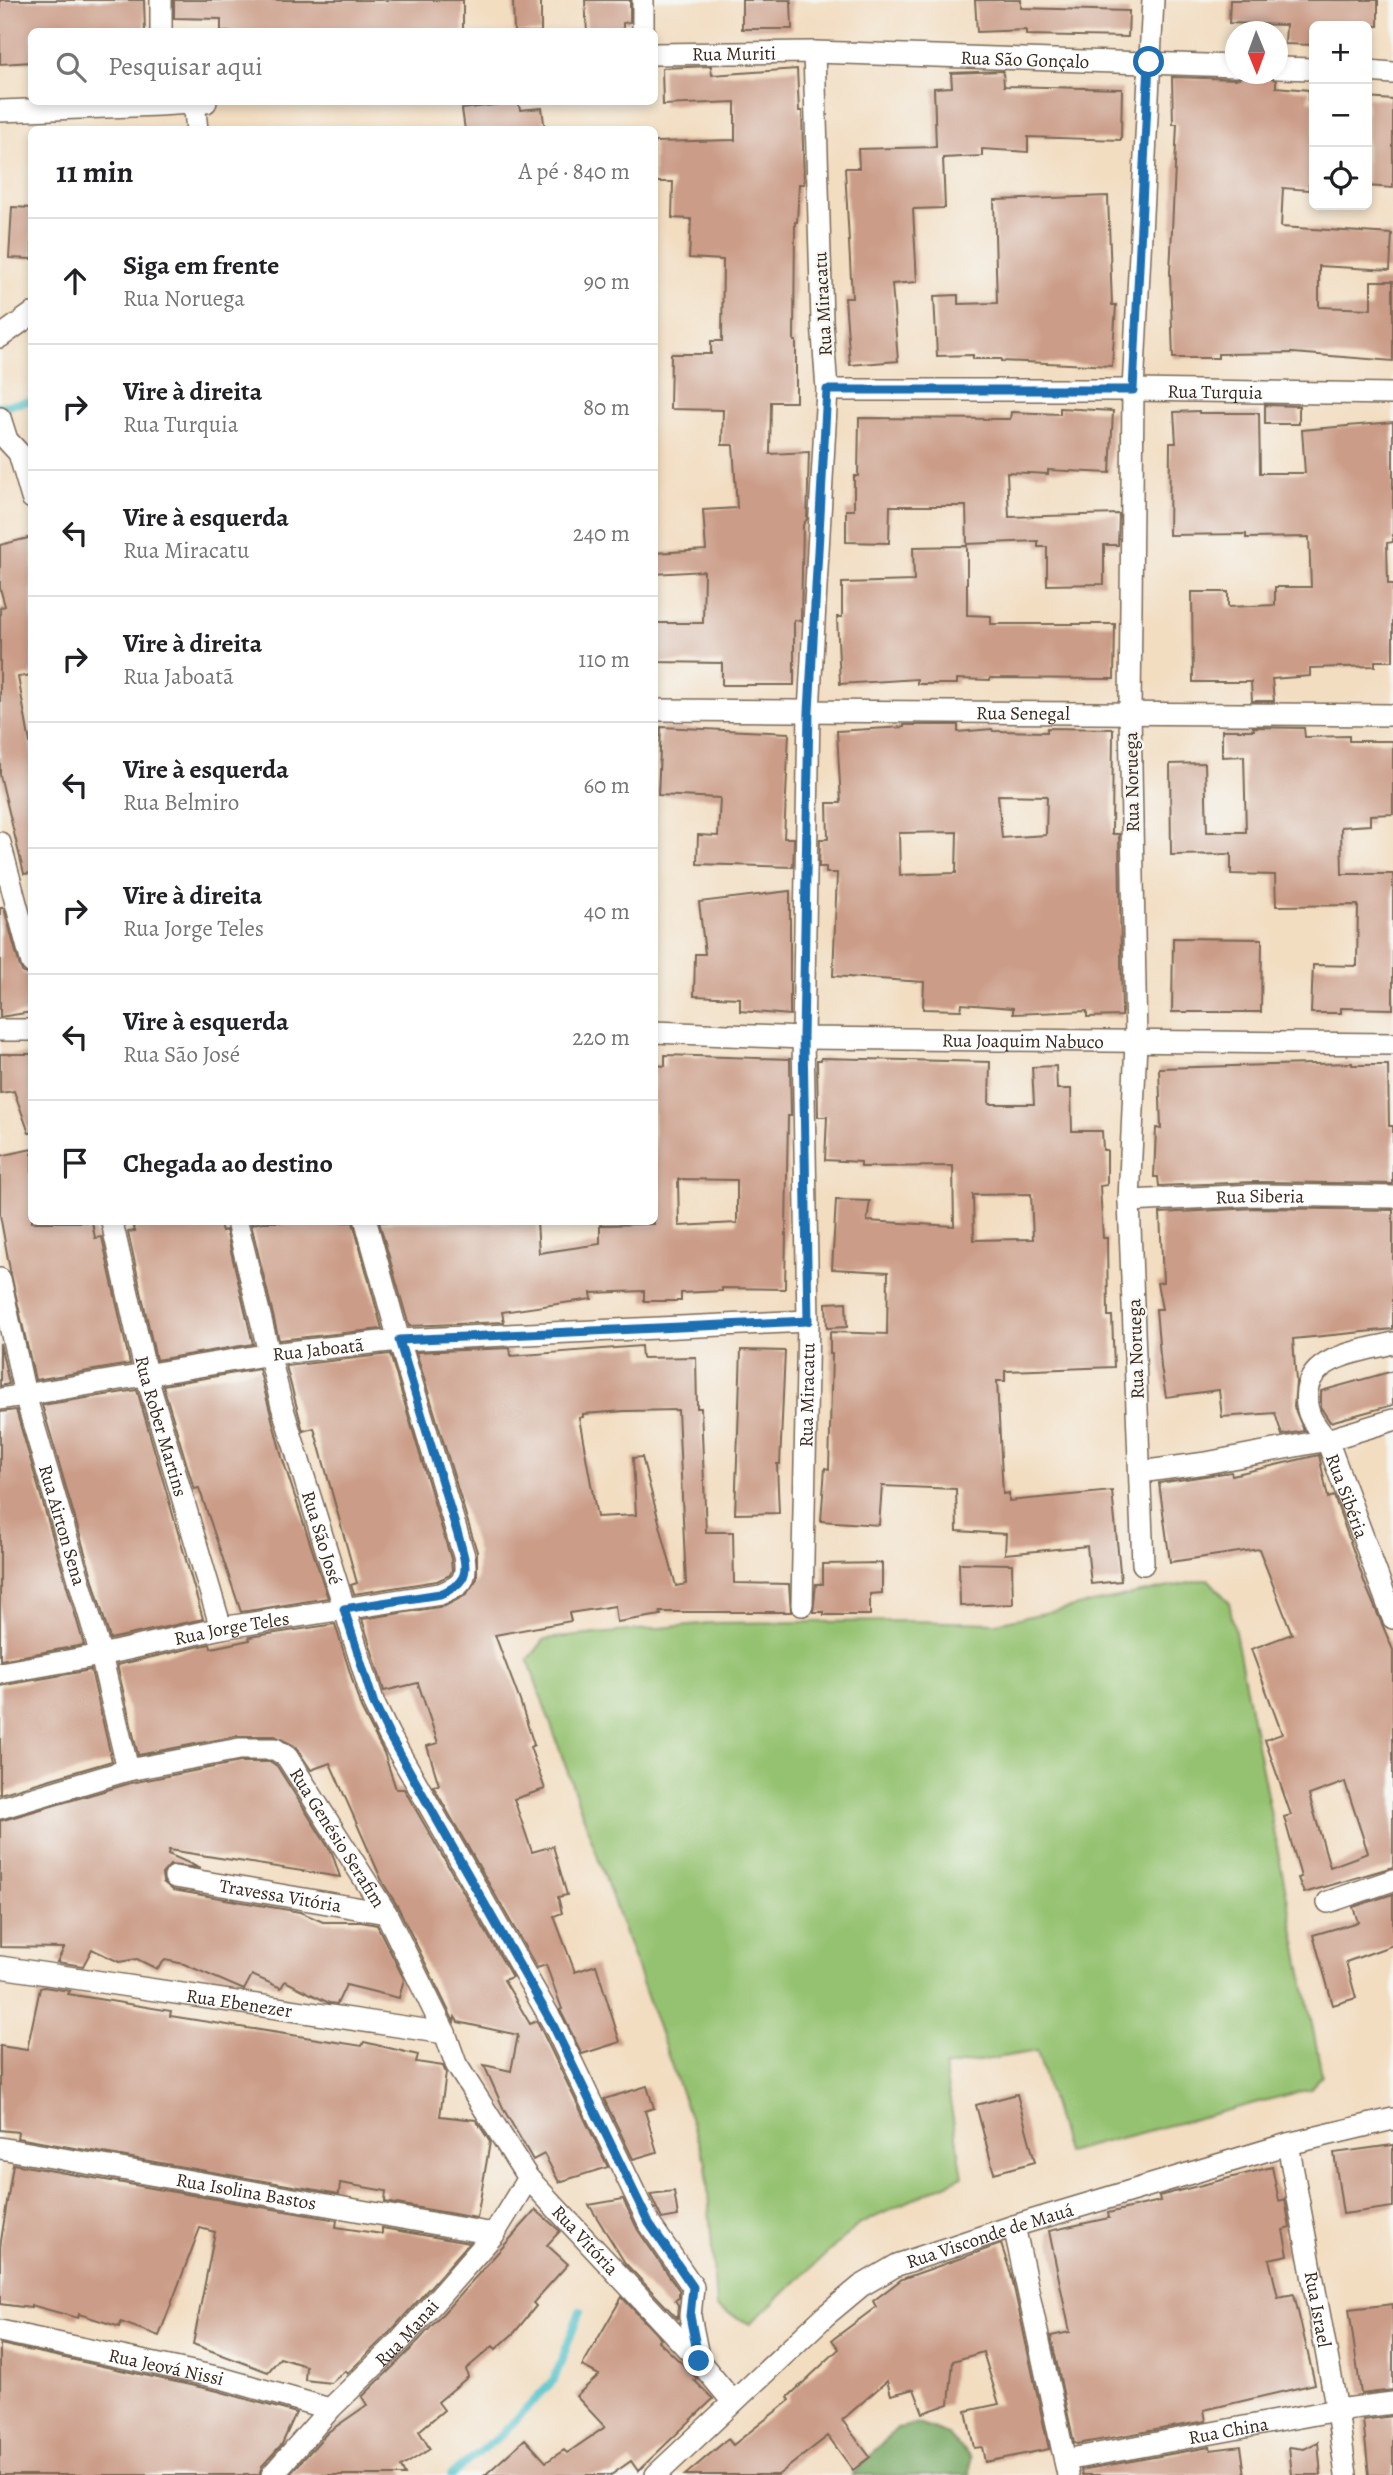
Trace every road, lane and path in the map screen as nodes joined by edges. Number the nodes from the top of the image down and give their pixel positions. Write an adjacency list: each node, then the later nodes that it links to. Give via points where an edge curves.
1 (161, 0): 4 (street)
2 (643, 0): 5 (street)
3 (1153, 0): 8 (street, Rua Noruega)
4 (160, 28)
5 (643, 28)
6 (814, 52): 7 (street, Rua Muriti); 8 (street, Rua São Gonçalo); 20 (street, Rua Miracatu)
7 (658, 54)
8 (1149, 62): 9 (street, Rua São Gonçalo); 21 (street, Rua Noruega)
9 (1225, 65)
10 (1288, 68): 11 (street)
11 (1309, 69)
12 (1372, 71): 13 (street)
13 (1393, 73)
14 (119, 105): 16 (street)
15 (194, 105): 17 (street)
16 (0, 111)
17 (197, 126)
18 (28, 317): 19 (street)
19 (0, 337)
20 (827, 390): 21 (street, Rua Turquia); 27 (street, Rua Miracatu)
21 (1133, 390): 22 (street, Rua Turquia); 28 (street, Rua Noruega)
22 (1393, 394)
23 (0, 418): 24 (street)
24 (4, 441): 25 (street, via 19,453)
25 (28, 484)
26 (658, 710): 27 (street, Rua Senegal)
27 (809, 712): 28 (street, Rua Senegal); 35 (street, Rua Miracatu)
28 (1130, 712): 29 (street, Rua Senegal); 36 (street, Rua Noruega)
29 (1393, 715)
30 (0, 843): 31 (street)
31 (28, 948)
32 (0, 1030): 33 (street)
33 (28, 1030)
34 (658, 1032): 35 (street, Rua Joaquim Nabuco)
35 (803, 1038): 36 (street, Rua Joaquim Nabuco); 44 (street, Rua Miracatu)
36 (1136, 1042): 37 (street, Rua Joaquim Nabuco); 39 (street, Rua Noruega)
37 (1393, 1044)
38 (1393, 1197): 39 (street, Rua Siberia, via 1255,1195)
39 (1129, 1201): 53 (street, Rua Noruega)
40 (113, 1225): 48 (street, Rua Rober Martins)
41 (238, 1225): 47 (street, Rua São José)
42 (367, 1225): 45 (street)
43 (0, 1279): 49 (street, Rua Airton Sena)
44 (808, 1321): 45 (street, Rua Jaboatã); 55 (street, Rua Miracatu)
45 (399, 1340): 47 (street, Rua Jaboatã); 56 (street, Rua Jorge Teles, via 466,1568 463,1581 453,1590)
46 (1393, 1343): 52 (street, Rua Sibéria, via 1328,1363 1312,1375 1308,1410 1312,1423)
47 (271, 1354): 48 (street, Rua Jaboatã); 56 (street, Rua São José, via 282,1406)
48 (146, 1374): 49 (street, Rua Jaboatã); 58 (street, Rua Rober Martins)
49 (25, 1395): 50 (street, Rua Jaboatã); 59 (street, Rua Airton Sena)
50 (0, 1399)
51 (1393, 1420): 52 (street)
52 (1327, 1440): 53 (street); 57 (street, Rua Sibéria)
53 (1140, 1472): 54 (street, Rua Noruega)
54 (1143, 1564)
55 (802, 1605)
56 (344, 1609): 58 (street, Rua Jorge Teles); 76 (street, Rua São José, via 374,1704 389,1735 552,2023 649,2223 693,2287 690,2316)
57 (1393, 1618)
58 (221, 1628): 59 (street, Rua Jorge Teles)
59 (101, 1655): 60 (street, Rua Jorge Teles); 61 (street, Rua Airton Sena)
60 (0, 1673)
61 (128, 1770): 62 (street, Rua Genésio Serafim); 66 (street, Rua Genésio Serafim, via 239,1749 275,1749 286,1757)
62 (0, 1808)
63 (174, 1877): 66 (street, Travessa Vitória)
64 (1393, 1880): 65 (street)
65 (1328, 1902)
66 (386, 1913): 68 (street, Rua Genésio Serafim)
67 (0, 1967): 68 (street, Rua Ebenezer)
68 (445, 2033): 72 (street, Rua Vitória, via 456,2064)
69 (1393, 2119): 70 (street, Rua Visconde de Mauá)
70 (1288, 2144): 73 (street, Rua Visconde de Mauá); 80 (street, Rua Israel)
71 (0, 2148): 74 (street, Rua Isolina Bastos)
72 (528, 2178): 74 (street, Rua Manai); 76 (street, Rua Vitória)
73 (1014, 2226): 77 (street, Rua Visconde de Mauá, via 897,2265 861,2286); 81 (street)
74 (494, 2234): 79 (street, Rua Manai, via 401,2340)
75 (0, 2331): 79 (street, Rua Jeová Nissi, via 221,2378)
76 (699, 2361): 77 (street, Rua Vitória)
77 (733, 2402): 83 (street, Rua Visconde de Mauá)
78 (1393, 2403): 80 (street, Rua China)
79 (330, 2409): 82 (street, Rua Manai)
80 (1337, 2410): 81 (street, Rua China); 84 (street, Rua Israel)
81 (1067, 2468)
82 (272, 2475)
83 (656, 2475)
84 (1346, 2475)

